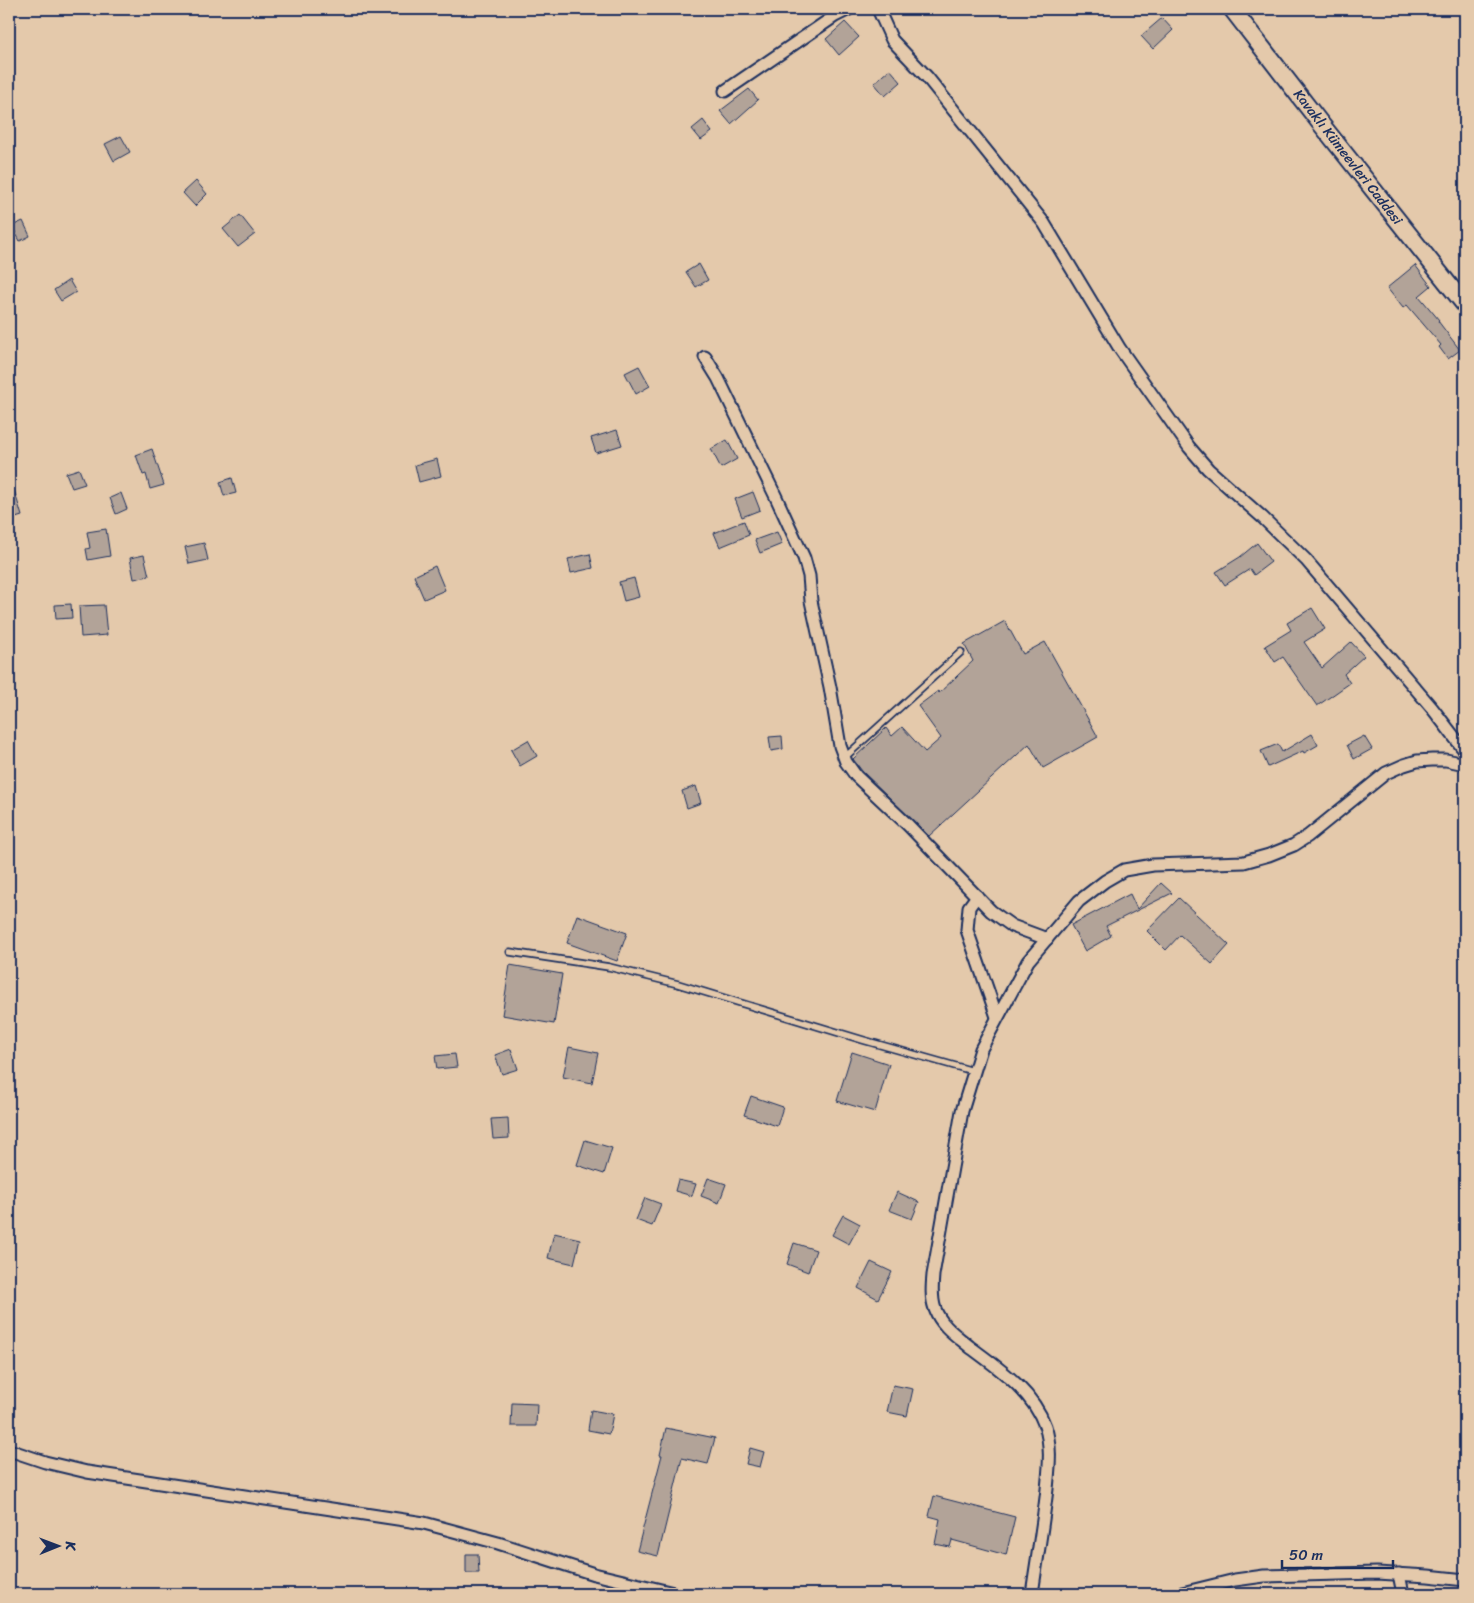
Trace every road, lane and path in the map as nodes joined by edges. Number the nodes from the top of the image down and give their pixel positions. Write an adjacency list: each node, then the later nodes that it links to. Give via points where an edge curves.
1 (849, 9): 4 (street)
2 (878, 9): 8 (street, via 892,40 928,77 1044,223 1120,349 1189,447 1208,469 1306,560)
3 (1232, 9): 5 (street, Kavaklı Kümeevleri Caddesi)
4 (725, 91)
5 (1465, 305)
6 (705, 357): 9 (street, via 804,558)
7 (961, 652): 9 (lane)
8 (1465, 750)
9 (844, 758): 11 (street, via 856,776)
10 (1465, 764): 12 (street, via 1432,760 1404,765 1386,774 1308,836 1259,859 1153,865 1124,870 1105,880 1074,906)
11 (976, 896): 12 (street, via 1012,926); 14 (street, via 969,907 966,930)
12 (1047, 939): 14 (street, via 1028,961)
13 (510, 952): 15 (lane, via 609,967 678,984)
14 (997, 1017): 15 (street)
15 (973, 1071): 20 (street, via 962,1111 932,1290 934,1307 944,1324 1010,1378 1036,1407 1045,1425 1050,1445 1049,1464)
16 (9, 1450): 19 (street, via 87,1472 424,1523 594,1574)
17 (1399, 1574): 18 (street); 21 (street, via 1264,1576); 22 (street)
18 (1465, 1580)
19 (678, 1594)
20 (1032, 1594)
21 (1178, 1594)
22 (1403, 1594)

